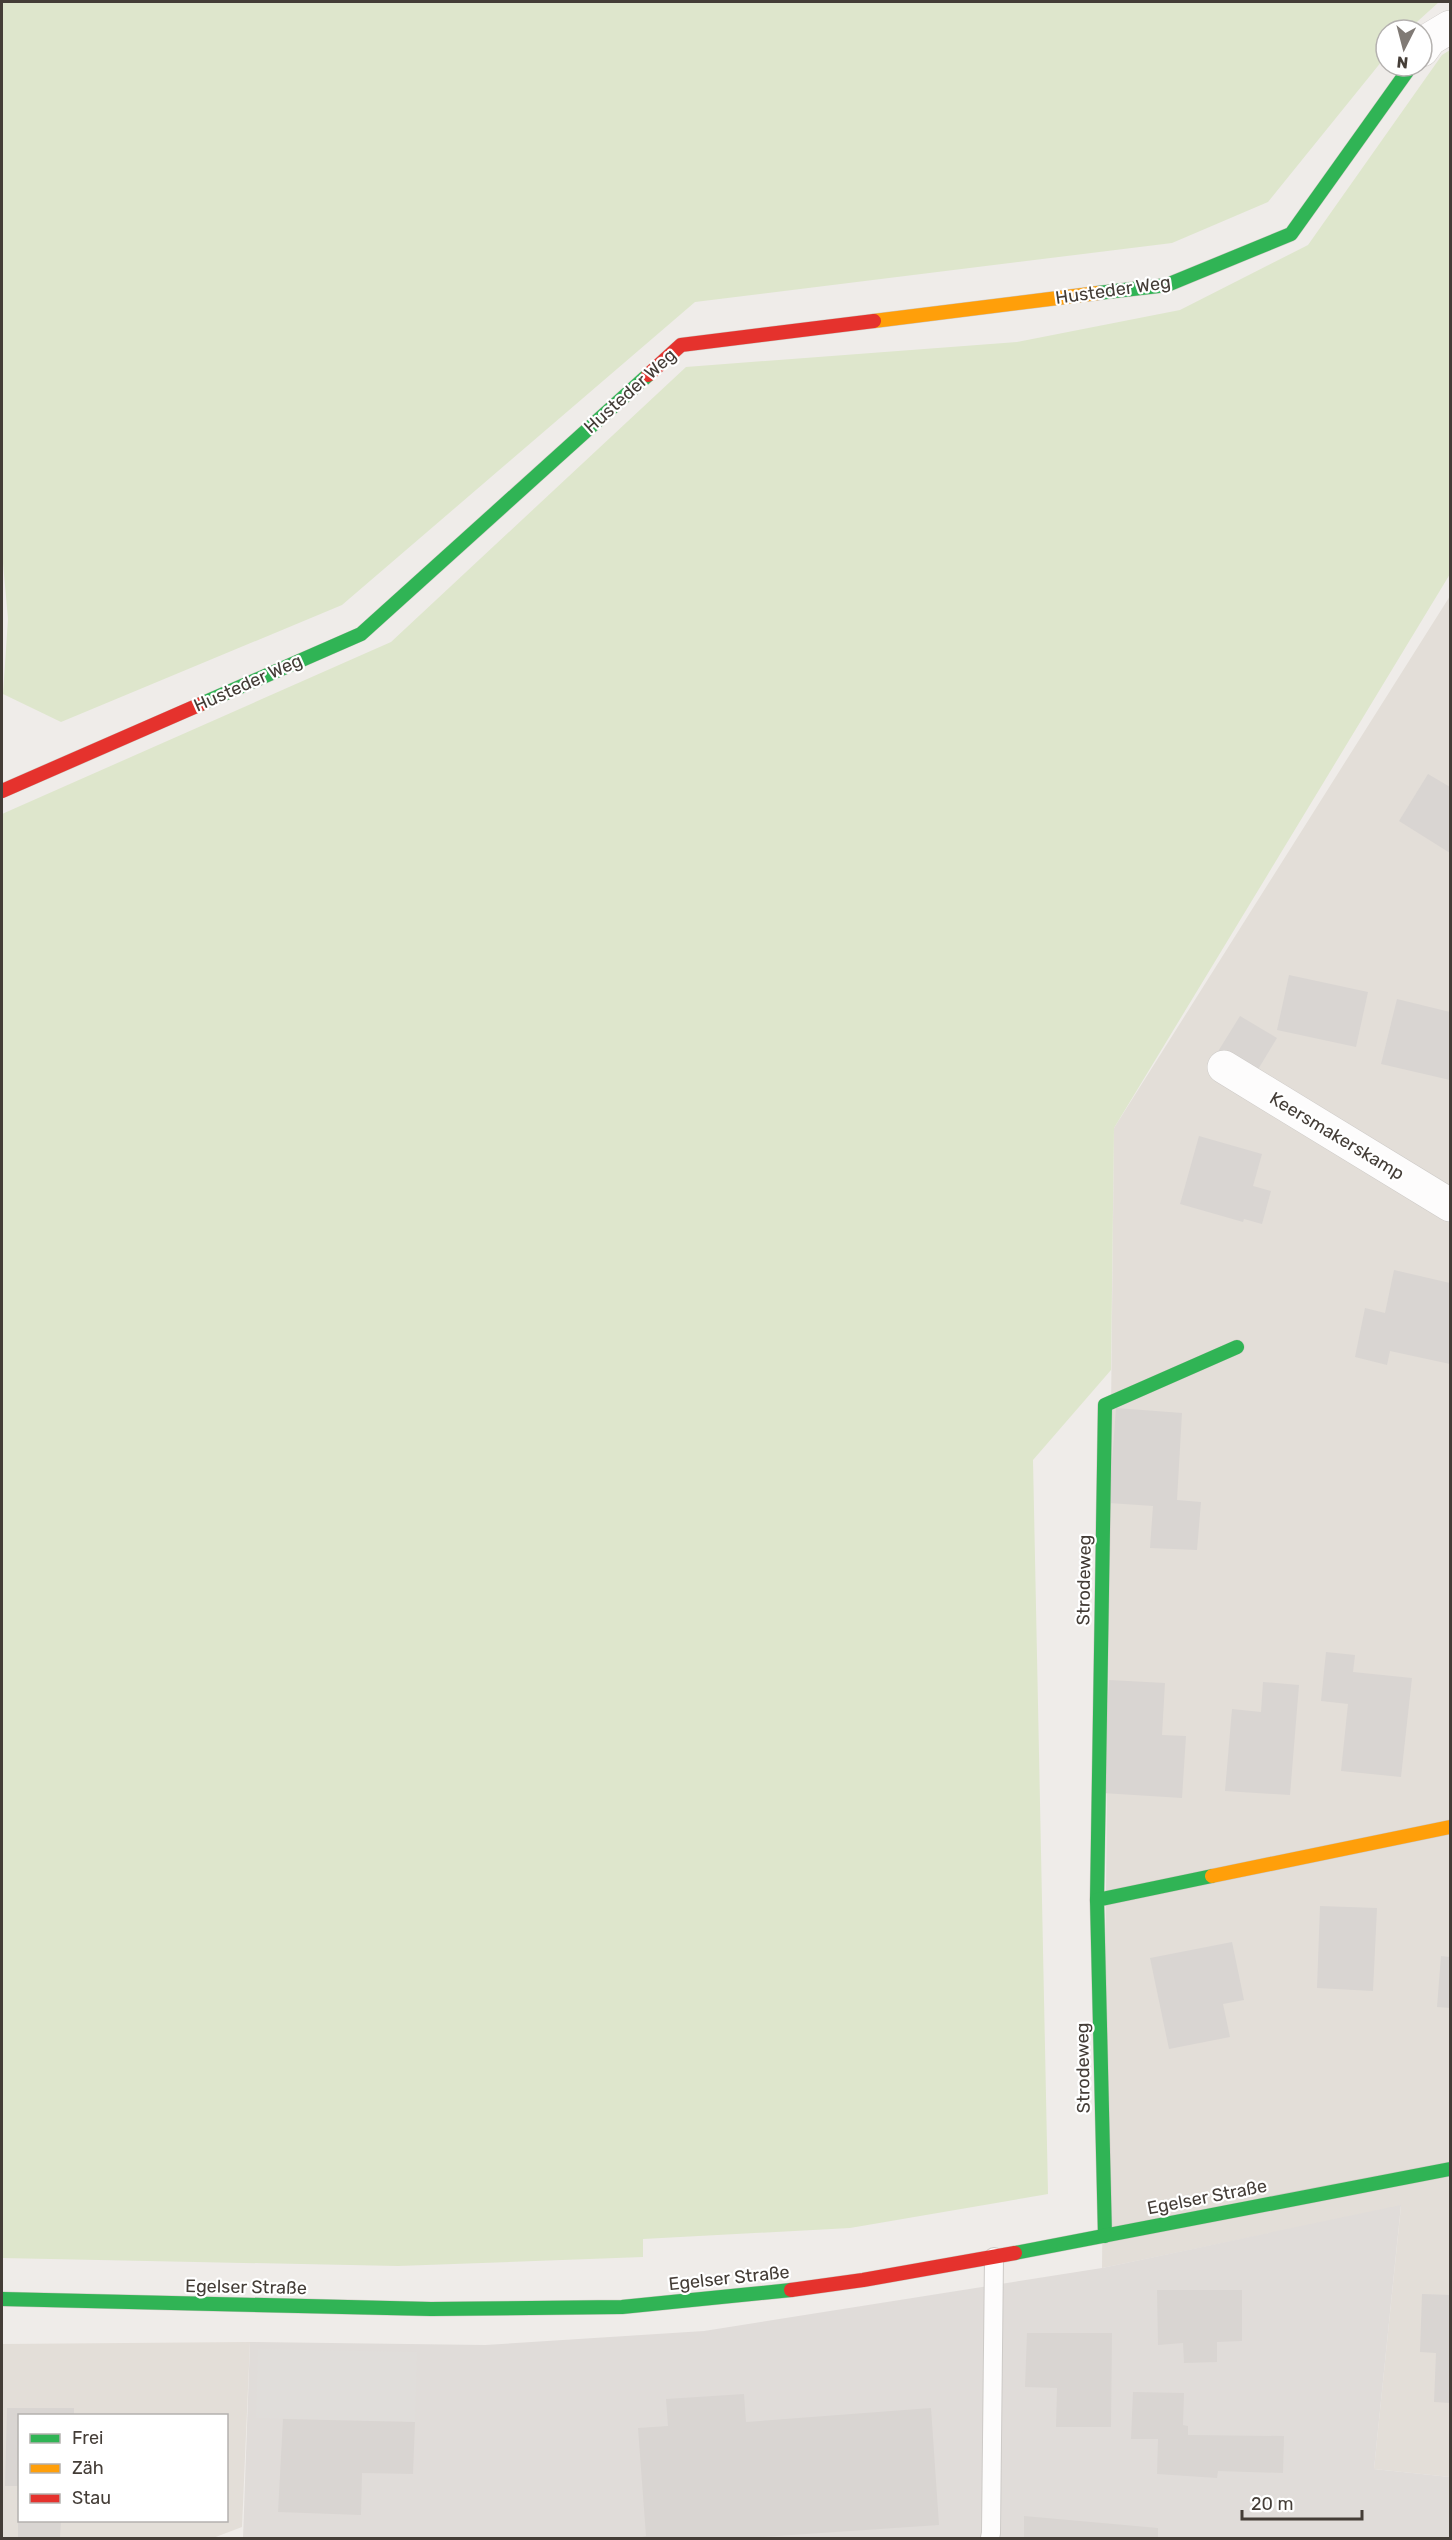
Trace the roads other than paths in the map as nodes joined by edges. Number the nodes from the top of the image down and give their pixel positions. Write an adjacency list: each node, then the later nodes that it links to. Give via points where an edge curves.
1 (1450, 27): 2 (street)
2 (1434, 37)
3 (1402, 78): 4 (street, Husteder Weg, via 1291,234 1167,285 681,345 361,634)
4 (2, 791)
5 (1224, 1067): 6 (street, Keersmakerskamp)
6 (1450, 1205)
7 (1237, 1347): 9 (street, Strodeweg, via 1105,1405)
8 (1450, 1827): 9 (street)
9 (1097, 1900): 11 (street, Strodeweg)
10 (1450, 2169): 11 (street, Egelser Straße)
11 (1105, 2236): 12 (street, Egelser Straße)
12 (994, 2257): 13 (street, Egelser Straße, via 759,2294 622,2307 431,2308); 14 (lane)
13 (2, 2299)
14 (990, 2538)

